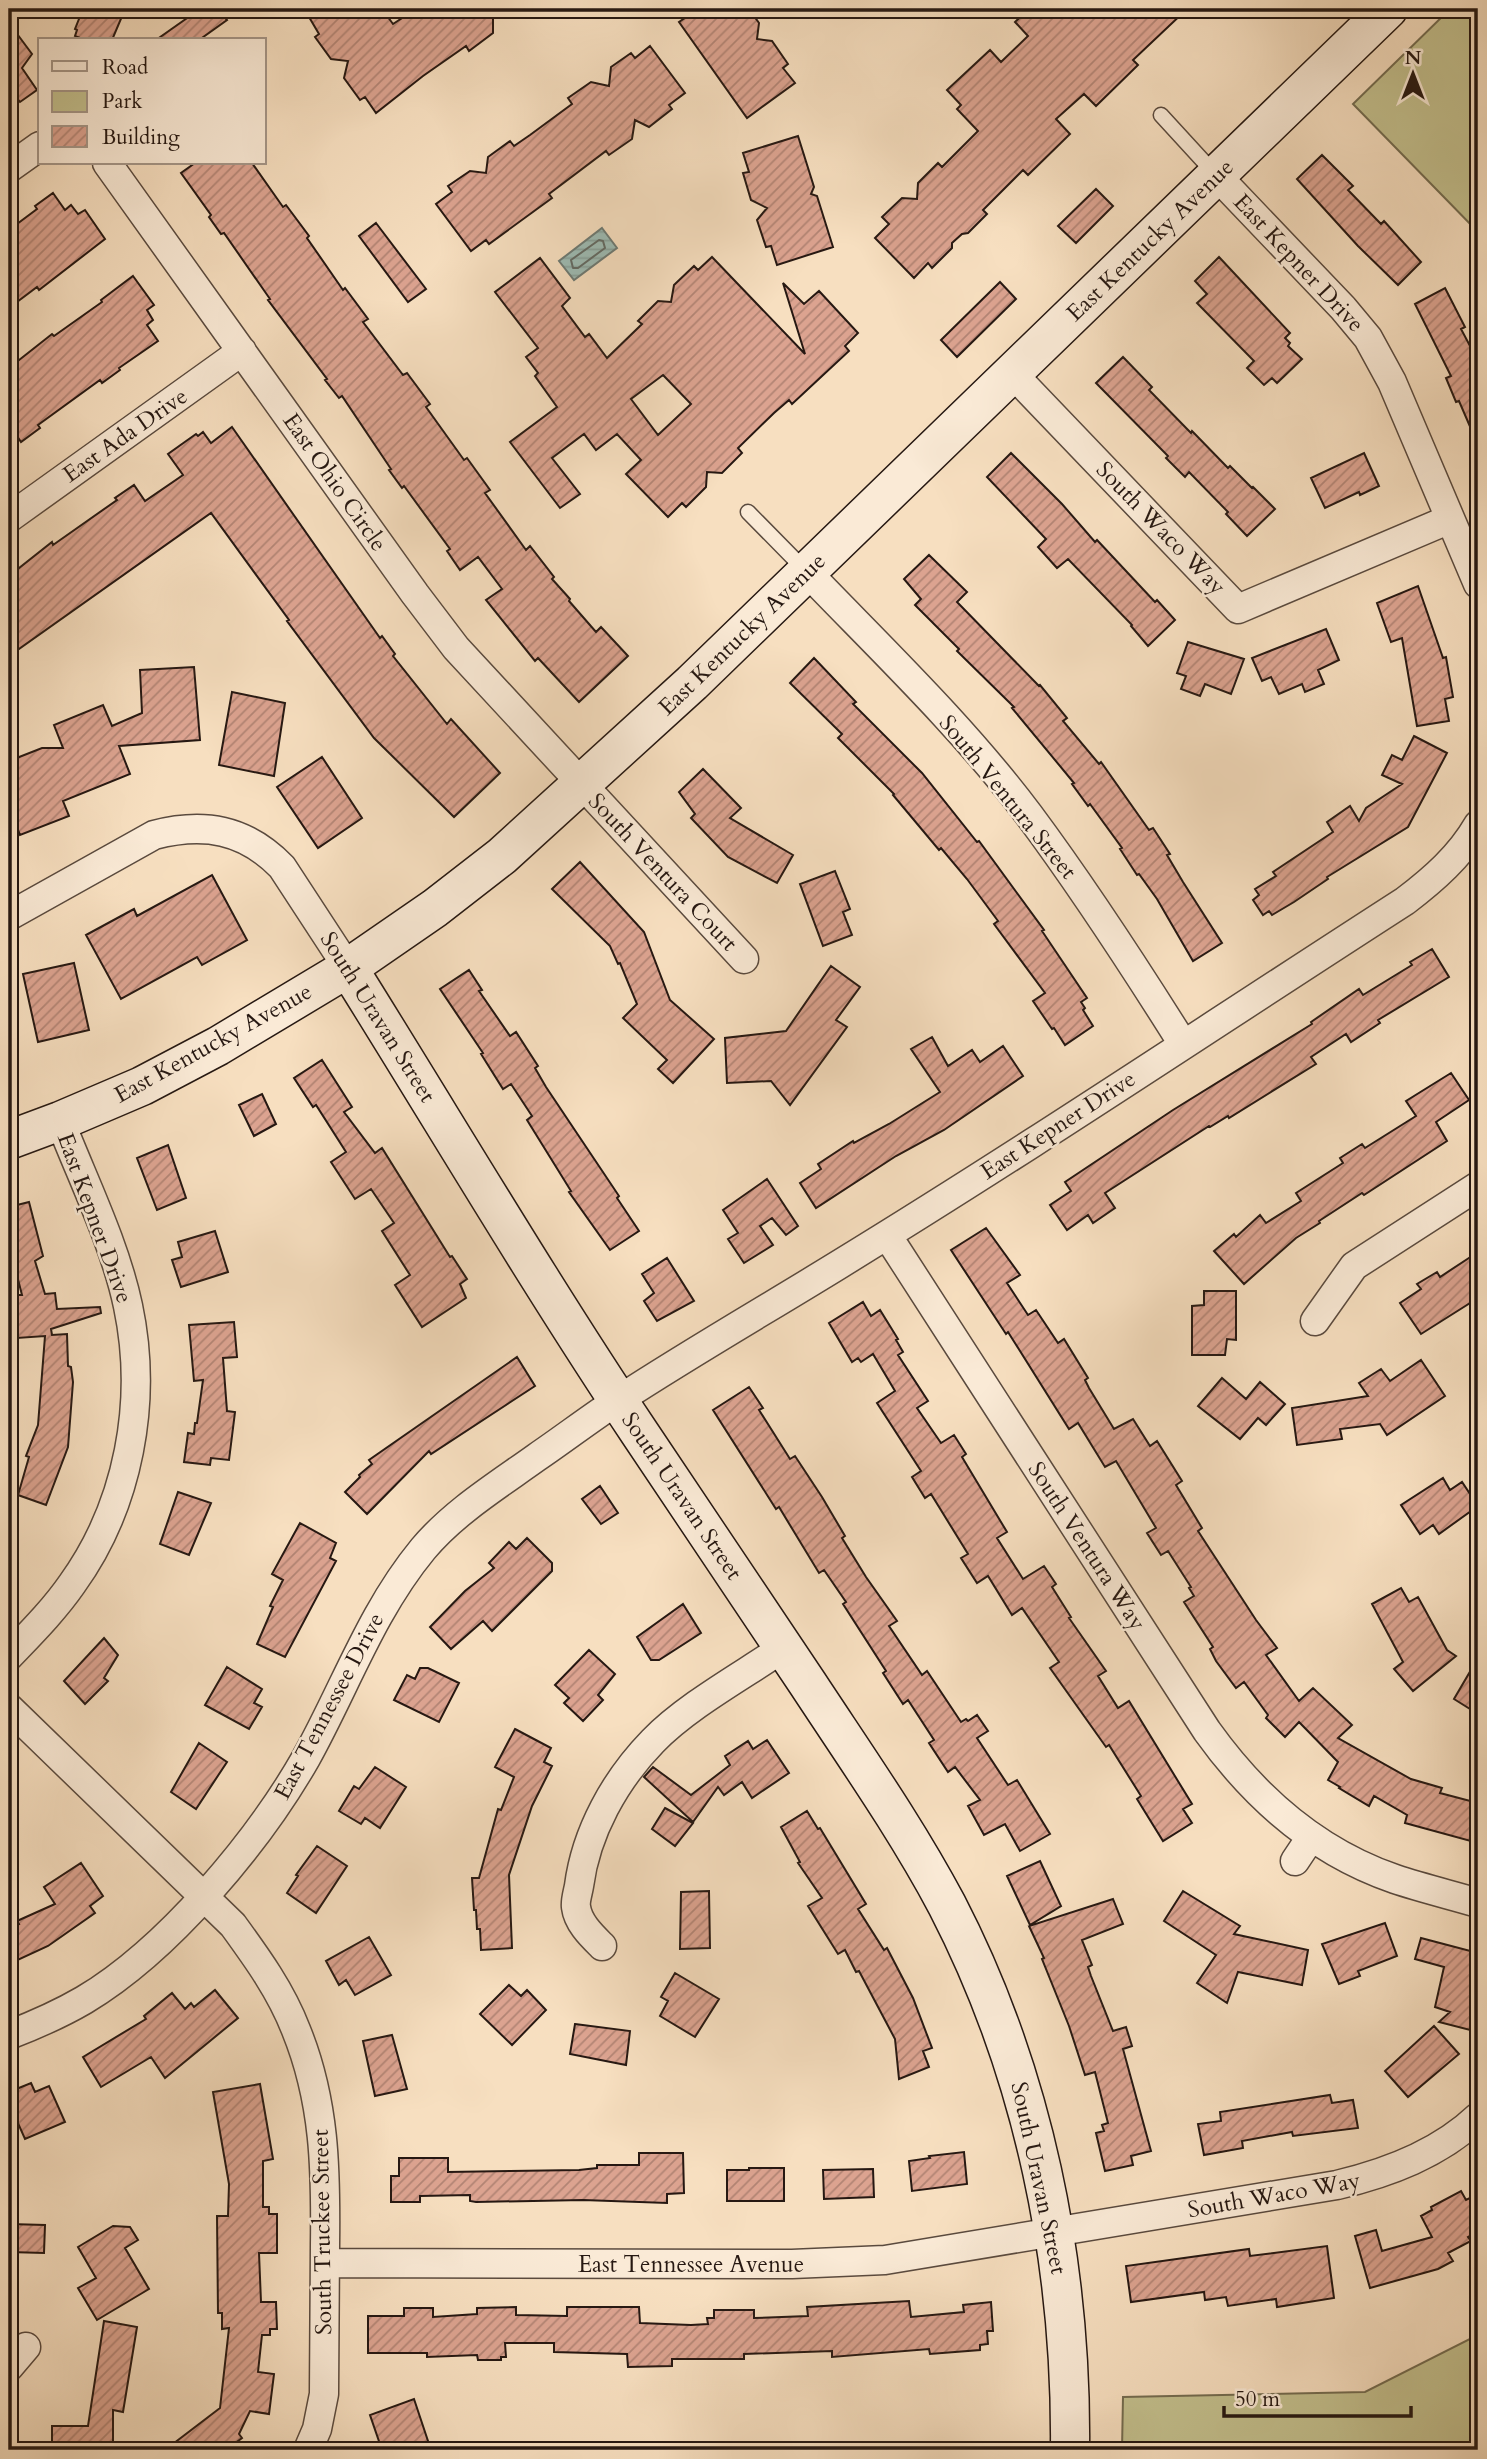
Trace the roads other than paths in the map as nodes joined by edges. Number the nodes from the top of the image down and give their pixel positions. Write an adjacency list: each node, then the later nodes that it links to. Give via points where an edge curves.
1 (1388, 9): 6 (street, East Kentucky Avenue)
2 (1161, 115): 6 (lane)
3 (38, 147): 5 (street)
4 (108, 164): 7 (street, East Ohio Circle)
5 (9, 168)
6 (1217, 176): 8 (street, East Kentucky Avenue); 11 (street, East Kepner Drive, via 1368,338)
7 (242, 351): 10 (street, East Ada Drive); 14 (street, East Ohio Circle, via 456,648)
8 (1011, 372): 11 (street, South Waco Way, via 1238,609); 12 (street, East Kentucky Avenue)
9 (748, 512): 12 (lane)
10 (9, 518)
11 (1450, 519): 13 (street, East Kepner Drive)
12 (807, 572): 14 (street, East Kentucky Avenue); 19 (street, South Ventura Street, via 941,712 1028,814 1112,932)
13 (1478, 584)
14 (583, 785): 17 (street, South Ventura Court); 18 (street, East Kentucky Avenue, via 482,872)
15 (1477, 830): 19 (street, East Kepner Drive, via 1436,877 1405,901)
16 (9, 916): 18 (street, South Uravan Street, via 154,835 178,829 228,832 251,842 282,867)
17 (744, 959)
18 (348, 968): 20 (street, East Kentucky Avenue, via 142,1086); 25 (street, South Uravan Street)
19 (1183, 1044): 23 (street, East Kepner Drive)
20 (60, 1121): 21 (street, East Kentucky Avenue); 27 (street, East Kepner Drive, via 128,1303 134,1339 135,1413 115,1503 91,1554 72,1585)
21 (9, 1140)
22 (1478, 1186): 24 (street, via 1354,1266)
23 (887, 1235): 25 (street, East Kepner Drive); 29 (street, South Ventura Way, via 1207,1731 1252,1788)
24 (1315, 1321)
25 (617, 1400): 26 (street, South Uravan Street); 31 (street, East Tennessee Drive, via 478,1499 425,1546 371,1625 306,1757 268,1817)
26 (783, 1648): 33 (street, via 653,1741 608,1800 581,1870 576,1908 585,1928); 36 (street, South Uravan Street, via 895,1815 974,1962 1016,2074)
27 (9, 1656)
28 (9, 1708): 31 (street, South Truckee Street)
29 (1311, 1837): 30 (street); 32 (street, South Ventura Way, via 1358,1864)
30 (1295, 1861)
31 (204, 1895): 34 (street, East Tennessee Drive, via 137,1962 96,1992); 37 (street, South Truckee Street, via 257,1958 296,2030 323,2130)
32 (1478, 1903)
33 (602, 1947)
34 (9, 2035)
35 (1478, 2117): 36 (street, South Waco Way, via 1438,2147 1371,2177)
36 (1055, 2233): 37 (street, East Tennessee Avenue, via 839,2263); 39 (street, South Uravan Street, via 1068,2351)
37 (325, 2263): 38 (street, South Truckee Street, via 324,2395)
38 (307, 2450)
39 (1070, 2450)

